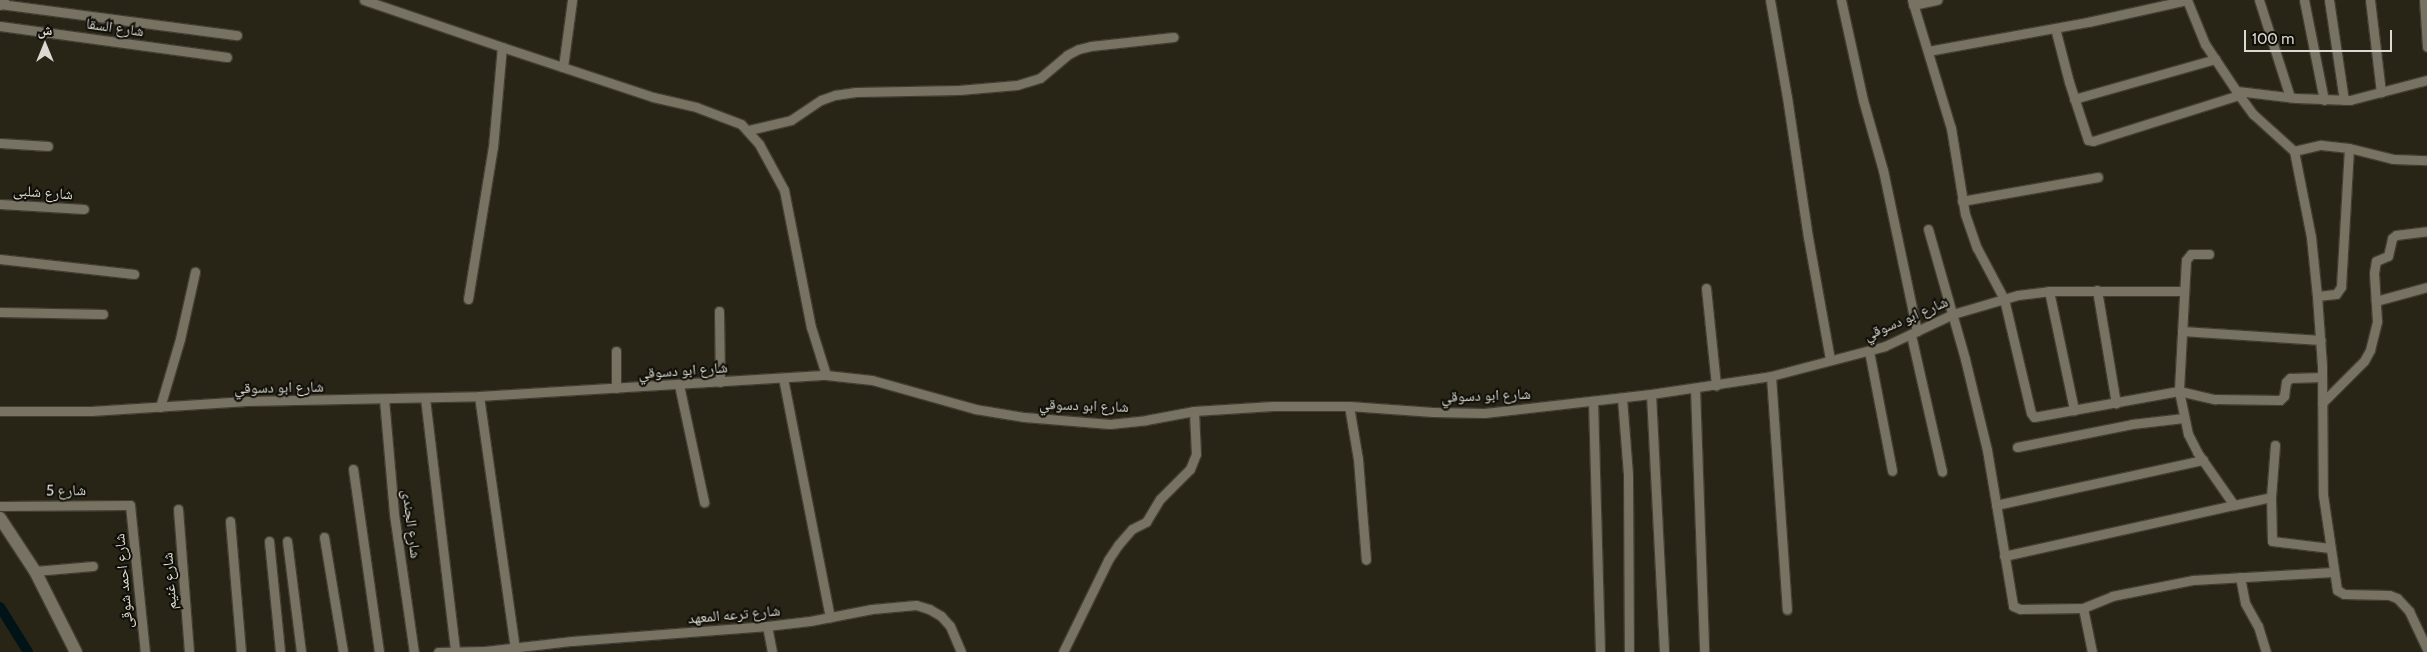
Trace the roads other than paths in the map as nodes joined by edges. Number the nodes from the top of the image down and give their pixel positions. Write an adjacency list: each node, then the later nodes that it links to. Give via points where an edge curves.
1 (3, 0): 14 (main road)
2 (364, 0): 20 (street)
3 (572, 0): 24 (street)
4 (1770, 0): 66 (street)
5 (1841, 0): 62 (street, via 1863,100 1883,170)
6 (1937, 0): 13 (street)
7 (2187, 0): 16 (street); 23 (street)
8 (2259, 0): 28 (street)
9 (2304, 0): 30 (street)
10 (2329, 0): 31 (street)
11 (2370, 0): 26 (street)
12 (2424, 0): 19 (street)
13 (1913, 2): 21 (street)
14 (0, 4): 17 (street)
15 (0, 26): 22 (street, شارع السقا)
16 (2055, 28): 21 (street); 29 (street)
17 (236, 35)
18 (1174, 37): 32 (street, via 1079,49 1040,78 1018,85 856,92 835,96 821,100 791,120)
19 (2427, 47)
20 (502, 48): 24 (street); 54 (street, via 493,147)
21 (1928, 51): 39 (street, via 1952,128)
22 (227, 57)
23 (2215, 59): 27 (street); 29 (street)
24 (563, 67): 32 (street, via 730,118)
25 (2427, 80): 26 (street)
26 (2381, 92): 31 (street)
27 (2238, 93): 28 (street); 29 (street, via 2090,141 2085,138); 36 (street, via 2253,114)
28 (2290, 97): 30 (street)
29 (2074, 99)
30 (2324, 100): 31 (street)
31 (2344, 100)
32 (749, 130): 67 (street, via 784,190 812,327)
33 (0, 143): 34 (street)
34 (48, 146)
35 (2349, 148): 36 (street, via 2321,145); 37 (street, via 2393,159); 53 (street, via 2341,287 2336,294)
36 (2294, 151): 53 (street, via 2311,237)
37 (2427, 160)
38 (2098, 177): 39 (street)
39 (1962, 201): 55 (street, via 1977,248)
40 (0, 204): 41 (street, شارع شلبى)
41 (84, 209)
42 (1928, 229): 60 (street)
43 (2427, 231): 56 (street, via 2392,238 2388,256 2376,261 2374,266)
44 (2209, 254): 52 (street, via 2188,256)
45 (0, 259): 47 (street)
46 (195, 272): 85 (street)
47 (134, 274)
48 (2427, 287): 56 (street)
49 (1706, 288): 73 (street)
50 (2097, 290): 51 (street, شارع ابو دسوقي); 52 (street, شارع ابو دسوقي); 83 (street)
51 (2049, 291): 55 (street, شارع ابو دسوقي); 87 (street)
52 (2184, 291): 61 (street)
53 (2317, 296): 63 (street)
54 (468, 299)
55 (2004, 299): 60 (street, شارع ابو دسوقي); 87 (street, via 2032,416 2039,418)
56 (2376, 301): 84 (street, via 2377,321 2370,350 2364,361)
57 (719, 311): 71 (street)
58 (0, 312): 59 (street)
59 (103, 314)
60 (1953, 314): 62 (street, شارع ابو دسوقي); 101 (street, via 1985,442)
61 (2182, 331): 63 (street); 76 (street)
62 (1914, 333): 65 (street, شارع ابو دسوقي); 96 (street)
63 (2321, 340): 69 (street)
64 (616, 351): 74 (street)
65 (1869, 351): 66 (street, شارع ابو دسوقي); 95 (street)
66 (1830, 359): 68 (street, شارع ابو دسوقي)
67 (826, 375): 70 (street, شارع ابو دسوقي); 89 (street, شارع ابو دسوقي, via 862,378 975,409 1024,418 1110,424)
68 (1771, 376): 73 (street, شارع ابو دسوقي); 117 (street)
69 (2322, 377): 76 (street, via 2287,379 2284,396 2280,400 2215,398); 84 (street)
70 (783, 378): 71 (street, شارع ابو دسوقي); 118 (street)
71 (720, 382): 72 (street, شارع ابو دسوقي)
72 (679, 385): 74 (street, شارع ابو دسوقي); 98 (street)
73 (1716, 385): 75 (street, شارع ابو دسوقي)
74 (616, 388): 78 (street, شارع ابو دسوقي)
75 (1695, 388): 77 (street, شارع ابو دسوقي); 140 (street)
76 (2178, 391): 83 (street); 90 (street)
77 (1651, 394): 80 (street, شارع ابو دسوقي); 139 (street)
78 (479, 396): 79 (street, شارع ابو دسوقي); 120 (street)
79 (425, 398): 81 (street, شارع ابو دسوقي); 122 (street)
80 (1622, 398): 82 (street, شارع ابو دسوقي); 138 (street, via 1628,475)
81 (384, 399): 85 (street, شارع ابو دسوقي); 131 (street, شارع الجندى, via 394,514)
82 (1593, 401): 86 (street, شارع ابو دسوقي, via 1484,413); 137 (street)
83 (2116, 403): 87 (street)
84 (2322, 403): 109 (street, via 2324,495)
85 (160, 406): 88 (street, شارع ابو دسوقي, via 82,412)
86 (1349, 406): 89 (street, شارع ابو دسوقي); 111 (street, via 1358,459)
87 (2074, 410)
88 (0, 411)
89 (1194, 411): 136 (street, via 1196,454 1190,469 1160,499 1146,522 1132,529 1118,545)
90 (2184, 418): 92 (street, via 2132,424); 93 (street, via 2188,434)
91 (2275, 445): 97 (street)
92 (2017, 447)
93 (2203, 460): 99 (street); 101 (street)
94 (353, 469): 130 (street)
95 (1892, 470)
96 (1942, 472)
97 (2271, 497): 99 (street); 109 (street, via 2272,541)
98 (704, 502)
99 (2234, 505): 110 (street)
100 (0, 506): 102 (street, شارع 5, via 126,504)
101 (1996, 506): 110 (street)
102 (131, 508): 124 (street, شارع احمد شوقى)
103 (178, 509): 125 (street, شارع غنيم)
104 (0, 518): 113 (main road)
105 (230, 521): 126 (street)
106 (324, 536): 129 (street)
107 (269, 541): 127 (street)
108 (287, 541): 128 (street)
109 (2330, 548): 114 (street)
110 (2004, 556): 116 (street, via 2015,609)
111 (1366, 560)
112 (93, 566): 113 (street)
113 (35, 571): 123 (main road)
114 (2333, 572): 115 (street); 121 (street, via 2340,592 2396,598 2409,611)
115 (2240, 576): 116 (street, via 2161,585 2112,596); 142 (street, via 2245,603 2258,626)
116 (2082, 608): 141 (street)
117 (1786, 609)
118 (830, 617): 119 (street, شارع ترعه المعهد); 135 (street, شارع ترعه المعهد, via 916,605 941,616 950,626)
119 (767, 626): 120 (street, شارع ترعه المعهد); 134 (street)
120 (515, 648): 133 (street, شارع ترعه المعهد)
121 (2427, 649)
122 (455, 651): 132 (street, شارع ترعه المعهد); 133 (street, شارع ترعه المعهد)
123 (76, 652)
124 (145, 652)
125 (189, 652)
126 (241, 652)
127 (280, 652)
128 (301, 652)
129 (343, 652)
130 (379, 652)
131 (414, 652)
132 (438, 652)
133 (484, 652)
134 (772, 652)
135 (962, 652)
136 (1063, 652)
137 (1600, 652)
138 (1629, 652)
139 (1664, 652)
140 (1704, 652)
141 (2092, 652)
142 (2266, 652)

